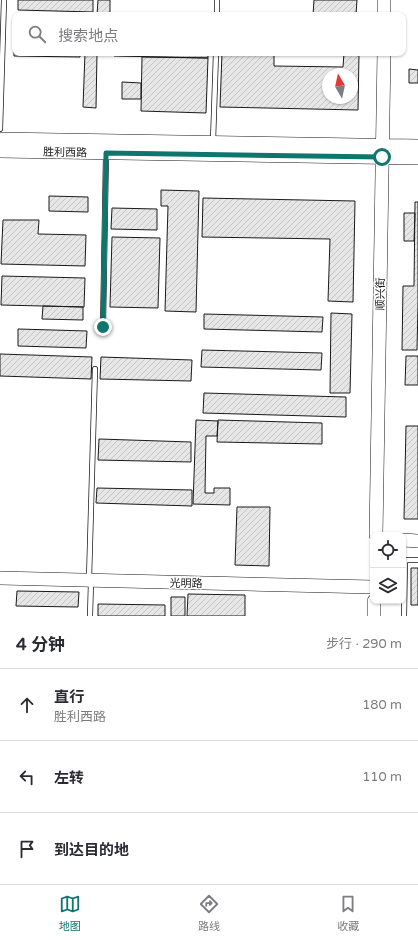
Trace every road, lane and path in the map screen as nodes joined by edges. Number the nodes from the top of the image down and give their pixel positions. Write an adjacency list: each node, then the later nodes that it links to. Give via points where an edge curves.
1 (4, 0): 8 (lane)
2 (217, 0): 4 (lane)
3 (384, 0): 5 (street)
4 (217, 12)
5 (384, 12)
6 (216, 56): 10 (lane)
7 (384, 56): 13 (street, 顺兴街)
8 (0, 129)
9 (0, 139): 10 (street, 胜利西路)
10 (213, 142): 13 (street, 胜利西路)
11 (418, 146): 13 (street, 胜利西路)
12 (0, 151): 14 (street, 胜利西路)
13 (382, 151): 14 (street, 胜利西路); 15 (street, 胜利西路); 18 (street, 顺兴街)
14 (106, 153): 16 (lane)
15 (418, 158)
16 (103, 327)
17 (95, 369): 23 (lane)
18 (376, 532)
19 (406, 540): 20 (street)
20 (418, 541)
21 (418, 560): 28 (lane, via 405,560)
22 (0, 578): 23 (street, 光明路)
23 (90, 580): 24 (street, 光明路); 26 (lane)
24 (370, 587)
25 (374, 604): 27 (street)
26 (90, 616)
27 (374, 616)
28 (404, 616)

